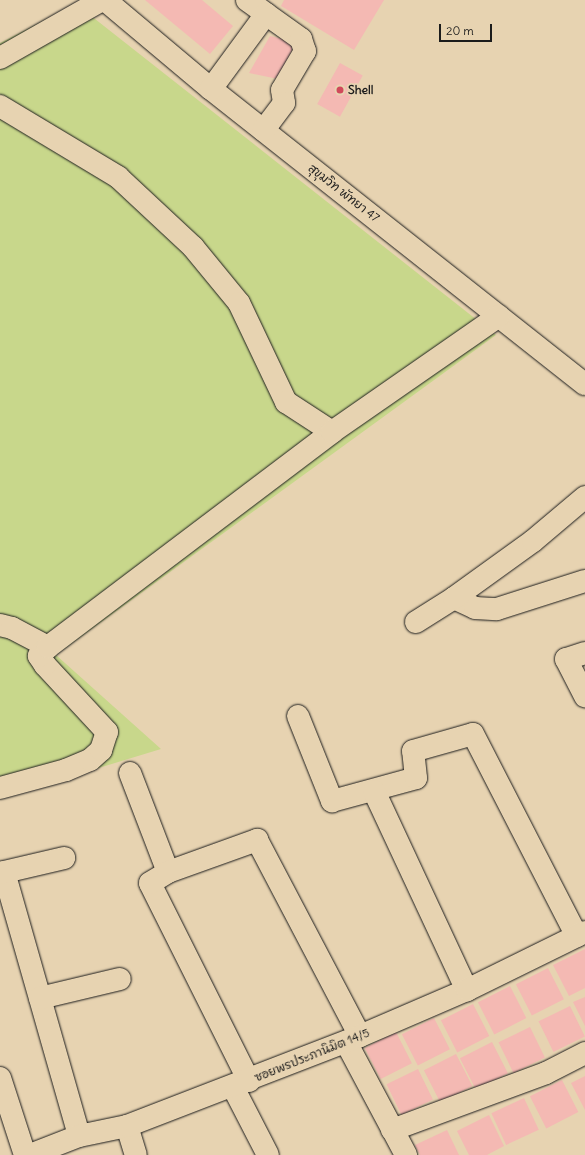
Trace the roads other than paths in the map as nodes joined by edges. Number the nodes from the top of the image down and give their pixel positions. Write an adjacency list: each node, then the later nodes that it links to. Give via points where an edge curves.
1 (102, 0): 5 (street)
2 (105, 0): 6 (street, สุขุมวิท พัทยา 47)
3 (247, 0): 4 (street)
4 (266, 14): 6 (street); 8 (street, via 301,39 305,51 282,90 282,106)
5 (0, 58)
6 (211, 89): 8 (street, สุขุมวิท พัทยา 47)
7 (0, 106): 11 (street, via 118,177 193,247 239,303 286,402)
8 (264, 130): 9 (street, สุขุมวิท พัทยา 47)
9 (499, 316): 10 (street, สุขุมวิท พัทยา 47); 11 (street)
10 (585, 384)
11 (332, 432): 17 (street)
12 (585, 497): 14 (street, via 533,541)
13 (585, 581): 14 (street, via 497,609 475,608)
14 (454, 598): 15 (street)
15 (416, 622)
16 (0, 626): 17 (street, via 12,628)
17 (48, 647): 22 (street, via 39,656 45,665 106,732 101,750 90,760 66,770)
18 (585, 653): 19 (street, via 566,659)
19 (585, 696)
20 (298, 716): 23 (street, via 332,801)
21 (130, 773): 25 (street)
22 (0, 788)
23 (374, 791): 27 (street, via 416,778 413,751 473,734); 29 (street)
24 (64, 858): 26 (street)
25 (168, 872): 31 (street, via 257,840); 34 (street, via 150,883)
26 (2, 873): 30 (street)
27 (581, 934): 29 (street, ซอยพรประภานิมิต 14/5)
28 (120, 979): 30 (street)
29 (466, 990): 31 (street, ซอยพรประภานิมิต 14/5)
30 (40, 998): 37 (street)
31 (353, 1039): 34 (street, ซอยพรประภานิมิต 14/5); 36 (street)
32 (585, 1053): 36 (street, via 546,1073)
33 (0, 1078): 38 (street)
34 (241, 1084): 35 (street, ซอยพรประภานิมิต 14/5); 41 (street)
35 (127, 1126): 37 (street, ซอยพรประภานิมิต 14/5); 40 (street)
36 (392, 1130): 42 (street)
37 (79, 1136): 39 (street, ซอยพรประภานิมิต 14/5)
38 (25, 1155)
39 (30, 1155)
40 (136, 1155)
41 (268, 1155)
42 (406, 1155)

